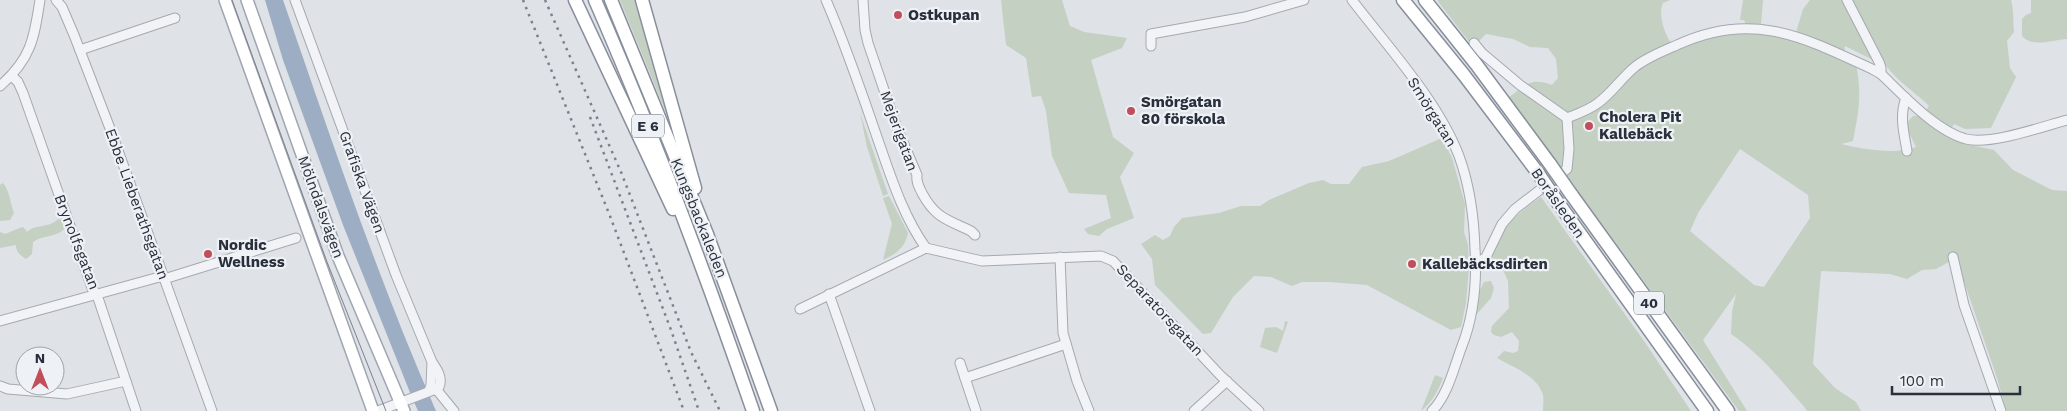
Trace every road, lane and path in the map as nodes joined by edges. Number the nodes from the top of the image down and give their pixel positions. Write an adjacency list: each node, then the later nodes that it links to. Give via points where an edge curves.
1 (40, 0): 22 (street, via 33,40)
2 (56, 0): 20 (street, Ebbe Lieberathsgatan)
3 (225, 0): 51 (main road, Mölndalsvägen)
4 (247, 0): 48 (main road, Mölndalsvägen, via 338,256)
5 (295, 0): 47 (street, Grafiska Vägen, via 396,275 432,362)
6 (575, 0): 32 (highway)
7 (596, 0): 32 (highway, Kungsbackaleden / E 6)
8 (611, 0): 28 (highway, Kungsbackaleden / E 6)
9 (642, 0): 28 (highway)
10 (826, 0): 31 (street, Mejerigatan, via 899,197)
11 (863, 0): 29 (street, Mejerigatan, via 865,30 872,55 917,175 916,181 930,208 938,216 971,230)
12 (1304, 0): 19 (street, via 1245,17 1151,34)
13 (1352, 0): 35 (street, Smörgatan, via 1430,103 1451,140 1471,201)
14 (1403, 0): 62 (highway, Boråsleden / 40, bridge, via 1538,173)
15 (1425, 0): 63 (highway, Boråsleden / 40, bridge, via 1550,164)
16 (1847, 0): 21 (street, via 1882,68)
17 (175, 18): 20 (street)
18 (1474, 43): 25 (street, via 1520,85)
19 (1151, 46)
20 (80, 50): 36 (street, Ebbe Lieberathsgatan)
21 (1881, 74): 24 (street); 25 (street, via 1783,32 1756,28 1726,30 1685,41 1646,59 1598,104)
22 (12, 76): 23 (street); 38 (street, Brynolfsgatan, via 23,93)
23 (0, 86)
24 (1906, 98): 26 (street, via 1937,124 1966,139 2001,138); 27 (street, via 1902,122)
25 (1567, 118): 35 (street, via 1570,149 1567,169 1516,209 1502,224 1486,257)
26 (2067, 120)
27 (1907, 151)
28 (707, 234): 55 (highway, Kungsbackaleden / E 6)
29 (975, 235)
30 (296, 238): 36 (street)
31 (926, 248): 33 (street, Separatorsgatan, via 982,261); 37 (street)
32 (696, 253): 54 (highway, Kungsbackaleden / E 6)
33 (1060, 257): 41 (street); 45 (street, Separatorsgatan, via 1101,256 1113,261)
34 (1953, 257): 64 (street, via 1964,305)
35 (1476, 260): 61 (street, Smörgatan, via 1468,332 1445,391)
36 (163, 278): 38 (street); 50 (street, Ebbe Lieberathsgatan)
37 (829, 294): 39 (street); 56 (street)
38 (97, 295): 40 (street); 44 (street, Brynolfsgatan)
39 (800, 309)
40 (0, 321)
41 (1066, 344): 43 (street); 58 (street)
42 (960, 363): 43 (street)
43 (965, 378): 57 (street)
44 (126, 381): 46 (street, via 67,394); 49 (street, Brynolfsgatan)
45 (1227, 381): 59 (street); 60 (street)
46 (0, 386)
47 (432, 390): 48 (street); 53 (street)
48 (406, 404): 52 (street)
49 (136, 411)
50 (212, 411)
51 (373, 411)
52 (378, 411)
53 (454, 411)
54 (753, 411)
55 (770, 411)
56 (870, 411)
57 (976, 411)
58 (1089, 411)
59 (1194, 411)
60 (1258, 411)
61 (1432, 411)
62 (1707, 411)
63 (1728, 411)
64 (2001, 411)

